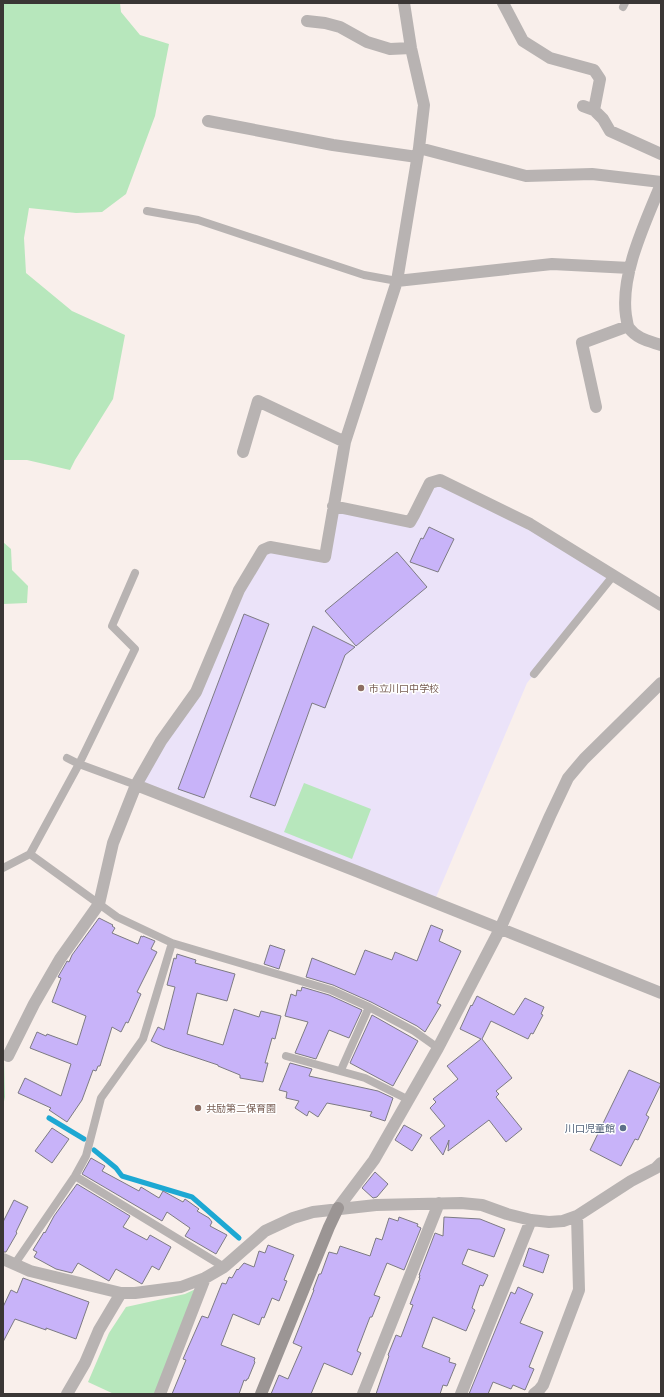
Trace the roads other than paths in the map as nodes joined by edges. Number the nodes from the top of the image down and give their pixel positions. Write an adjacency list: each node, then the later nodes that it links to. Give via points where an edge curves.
1 (404, 3): 4 (street)
2 (503, 3): 7 (street, via 523,41 550,58 594,70 600,79 589,108 610,131)
3 (307, 20): 4 (street, via 340,28 367,42 390,49)
4 (411, 48): 6 (street, via 424,105)
5 (208, 121): 6 (street, via 334,145)
6 (418, 153): 8 (street, via 526,176 592,174); 11 (street)
7 (661, 154)
8 (661, 183): 10 (street)
9 (147, 211): 11 (lane, via 198,220 364,275)
10 (630, 268): 11 (street, via 552,264); 12 (street, via 625,301)
11 (397, 281): 15 (street)
12 (628, 326): 13 (street, via 638,337); 14 (street, via 582,343)
13 (661, 345)
14 (596, 408)
15 (345, 442): 16 (street, via 258,401); 17 (street)
16 (243, 452)
17 (333, 506): 19 (street, via 410,522 430,484 440,480 530,524); 25 (street, via 325,557 270,547 263,550 240,590 196,692 161,741)
18 (135, 573): 24 (lane, via 112,626 135,649)
19 (613, 576): 20 (street); 21 (lane)
20 (661, 605)
21 (534, 674)
22 (661, 683): 29 (street, via 568,778)
23 (67, 758): 24 (lane)
24 (79, 764): 25 (lane); 26 (lane)
25 (136, 785): 28 (street, via 113,843); 29 (street)
26 (30, 854): 27 (lane); 28 (lane)
27 (3, 868)
28 (99, 904): 30 (lane, via 117,917); 34 (street, via 60,959)
29 (500, 929): 31 (street); 33 (street)
30 (172, 942): 32 (lane, via 330,990); 39 (lane, via 143,1039 101,1098 86,1156)
31 (661, 993)
32 (369, 1007): 33 (lane, via 414,1031); 36 (lane)
33 (438, 1048): 37 (street)
34 (8, 1056)
35 (286, 1056): 36 (lane)
36 (341, 1070): 37 (lane, via 365,1078)
37 (409, 1100): 41 (street, via 374,1160)
38 (661, 1163): 42 (street)
39 (75, 1176): 45 (lane); 46 (lane)
40 (439, 1203): 41 (street); 43 (street, via 482,1205); 52 (street)
41 (338, 1208): 46 (street, via 293,1218 266,1231); 51 (street)
42 (577, 1216): 43 (street, via 563,1221); 54 (street, via 579,1290 543,1385)
43 (531, 1220): 53 (street)
44 (3, 1259): 45 (street)
45 (14, 1265): 48 (street)
46 (224, 1267): 47 (street)
47 (205, 1278): 48 (street, via 181,1287 135,1293); 50 (street)
48 (121, 1292): 49 (street)
49 (67, 1394)
50 (160, 1394)
51 (261, 1394)
52 (363, 1394)
53 (461, 1394)
54 (534, 1394)

